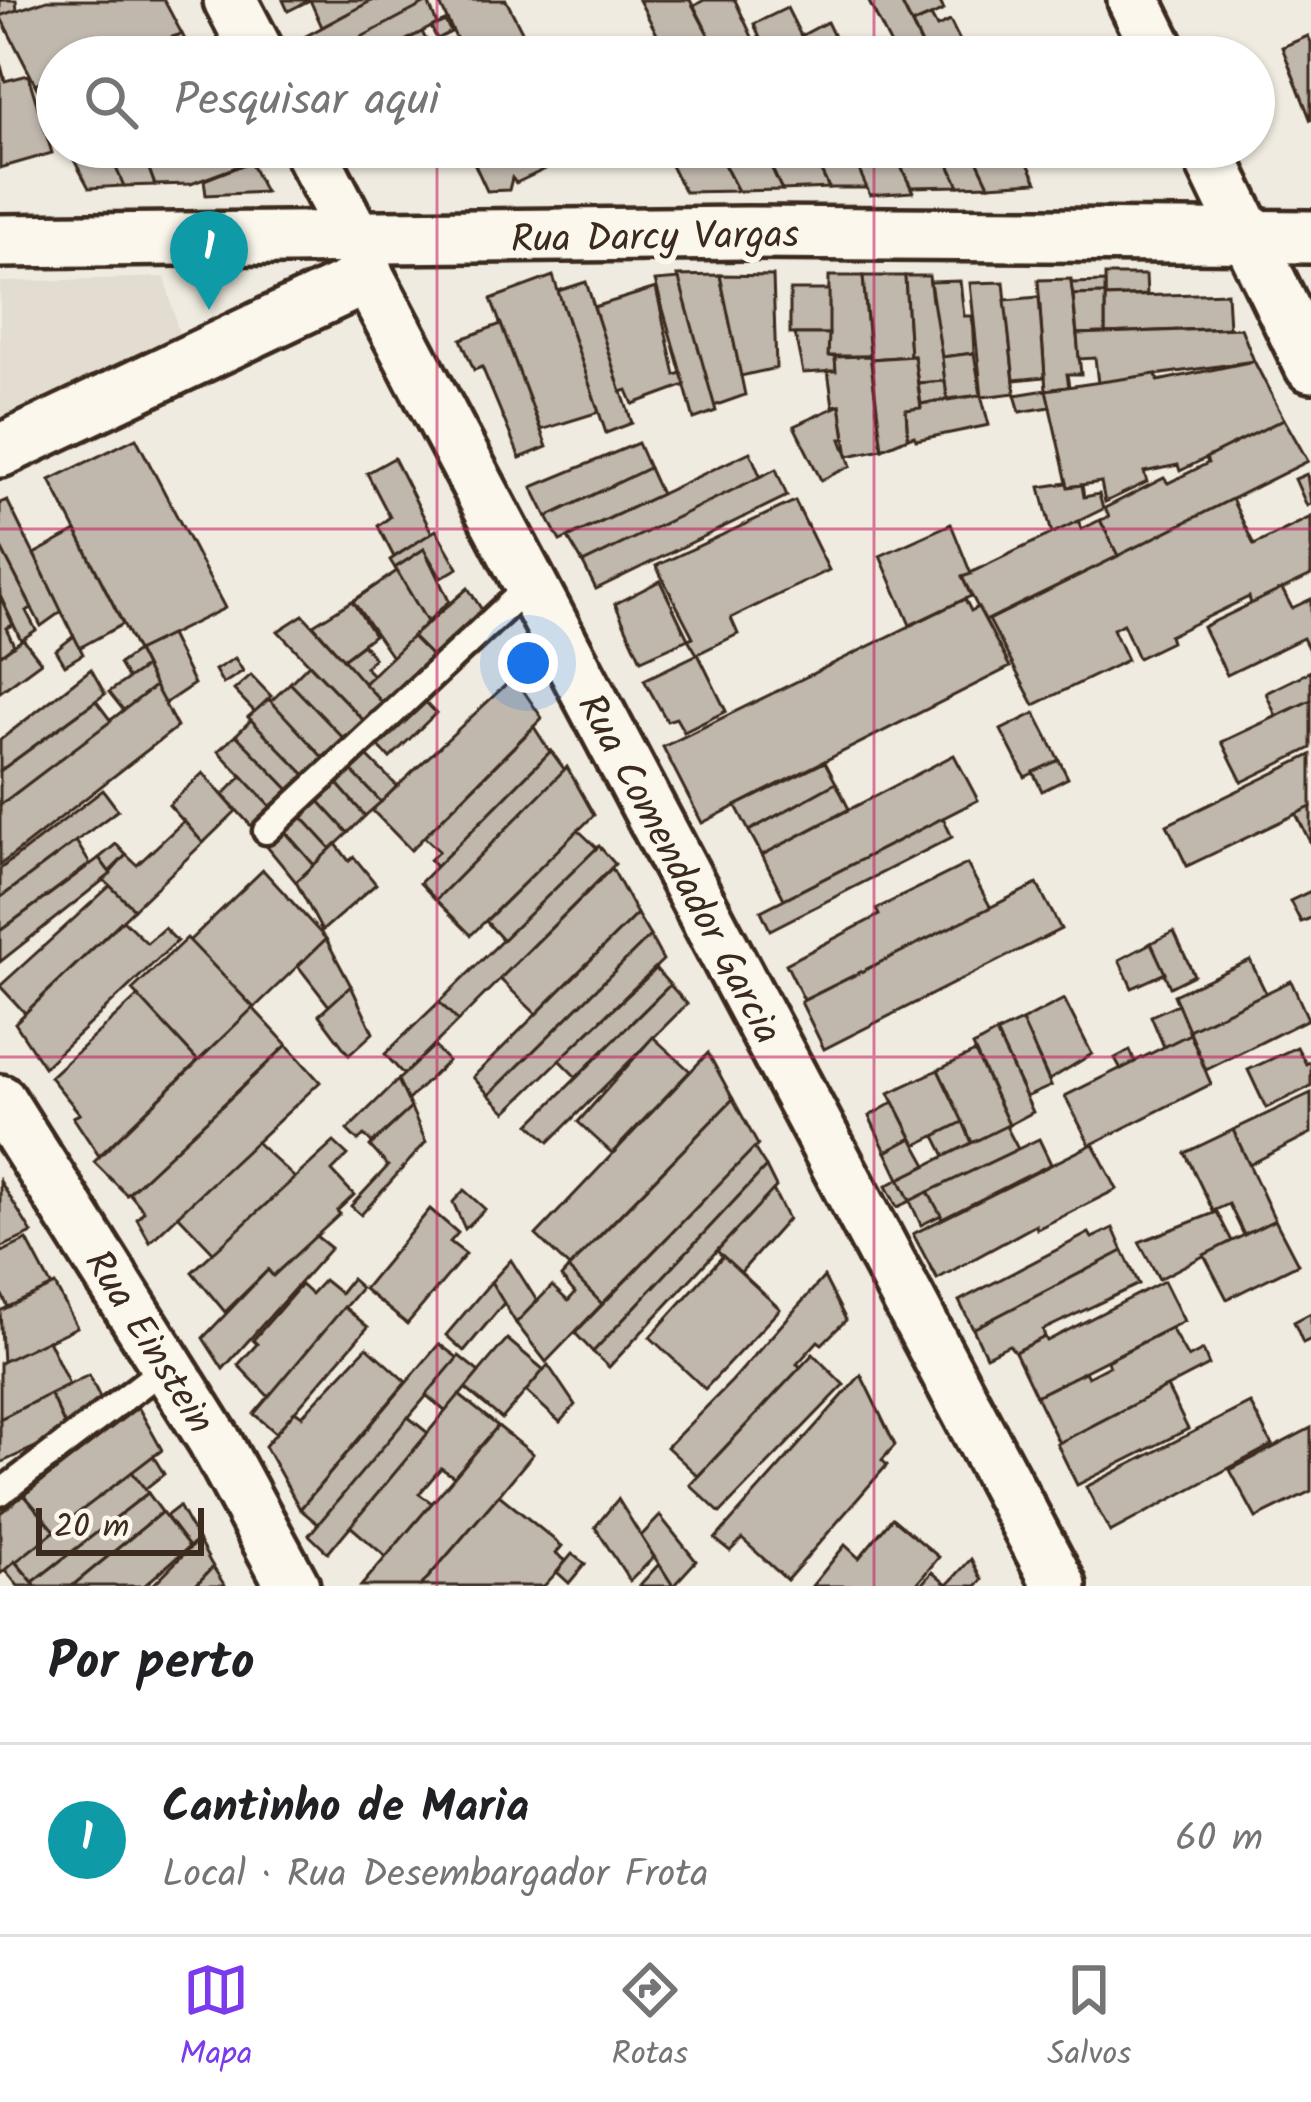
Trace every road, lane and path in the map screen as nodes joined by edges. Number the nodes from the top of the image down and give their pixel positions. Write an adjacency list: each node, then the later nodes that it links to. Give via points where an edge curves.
1 (230, 0): 3 (street)
2 (1134, 0): 4 (street)
3 (249, 36)
4 (1152, 36)
5 (318, 168): 10 (street, Rua Comendador Garcia)
6 (1215, 168): 7 (street)
7 (1249, 237): 8 (street, Rua Darcy Vargas); 10 (street, Rua Darcy Vargas, via 748,232); 11 (street)
8 (1311, 237)
9 (0, 241): 10 (street, Rua Darcy Vargas)
10 (362, 258): 12 (street); 13 (street, Rua Comendador Garcia)
11 (1311, 366)
12 (0, 452)
13 (531, 584): 14 (lane); 19 (street, Rua Comendador Garcia)
14 (266, 831)
15 (0, 1101): 16 (street, Rua Einstein)
16 (168, 1366): 17 (lane); 18 (street, Rua Einstein)
17 (0, 1493)
18 (293, 1586)
19 (1060, 1586)

